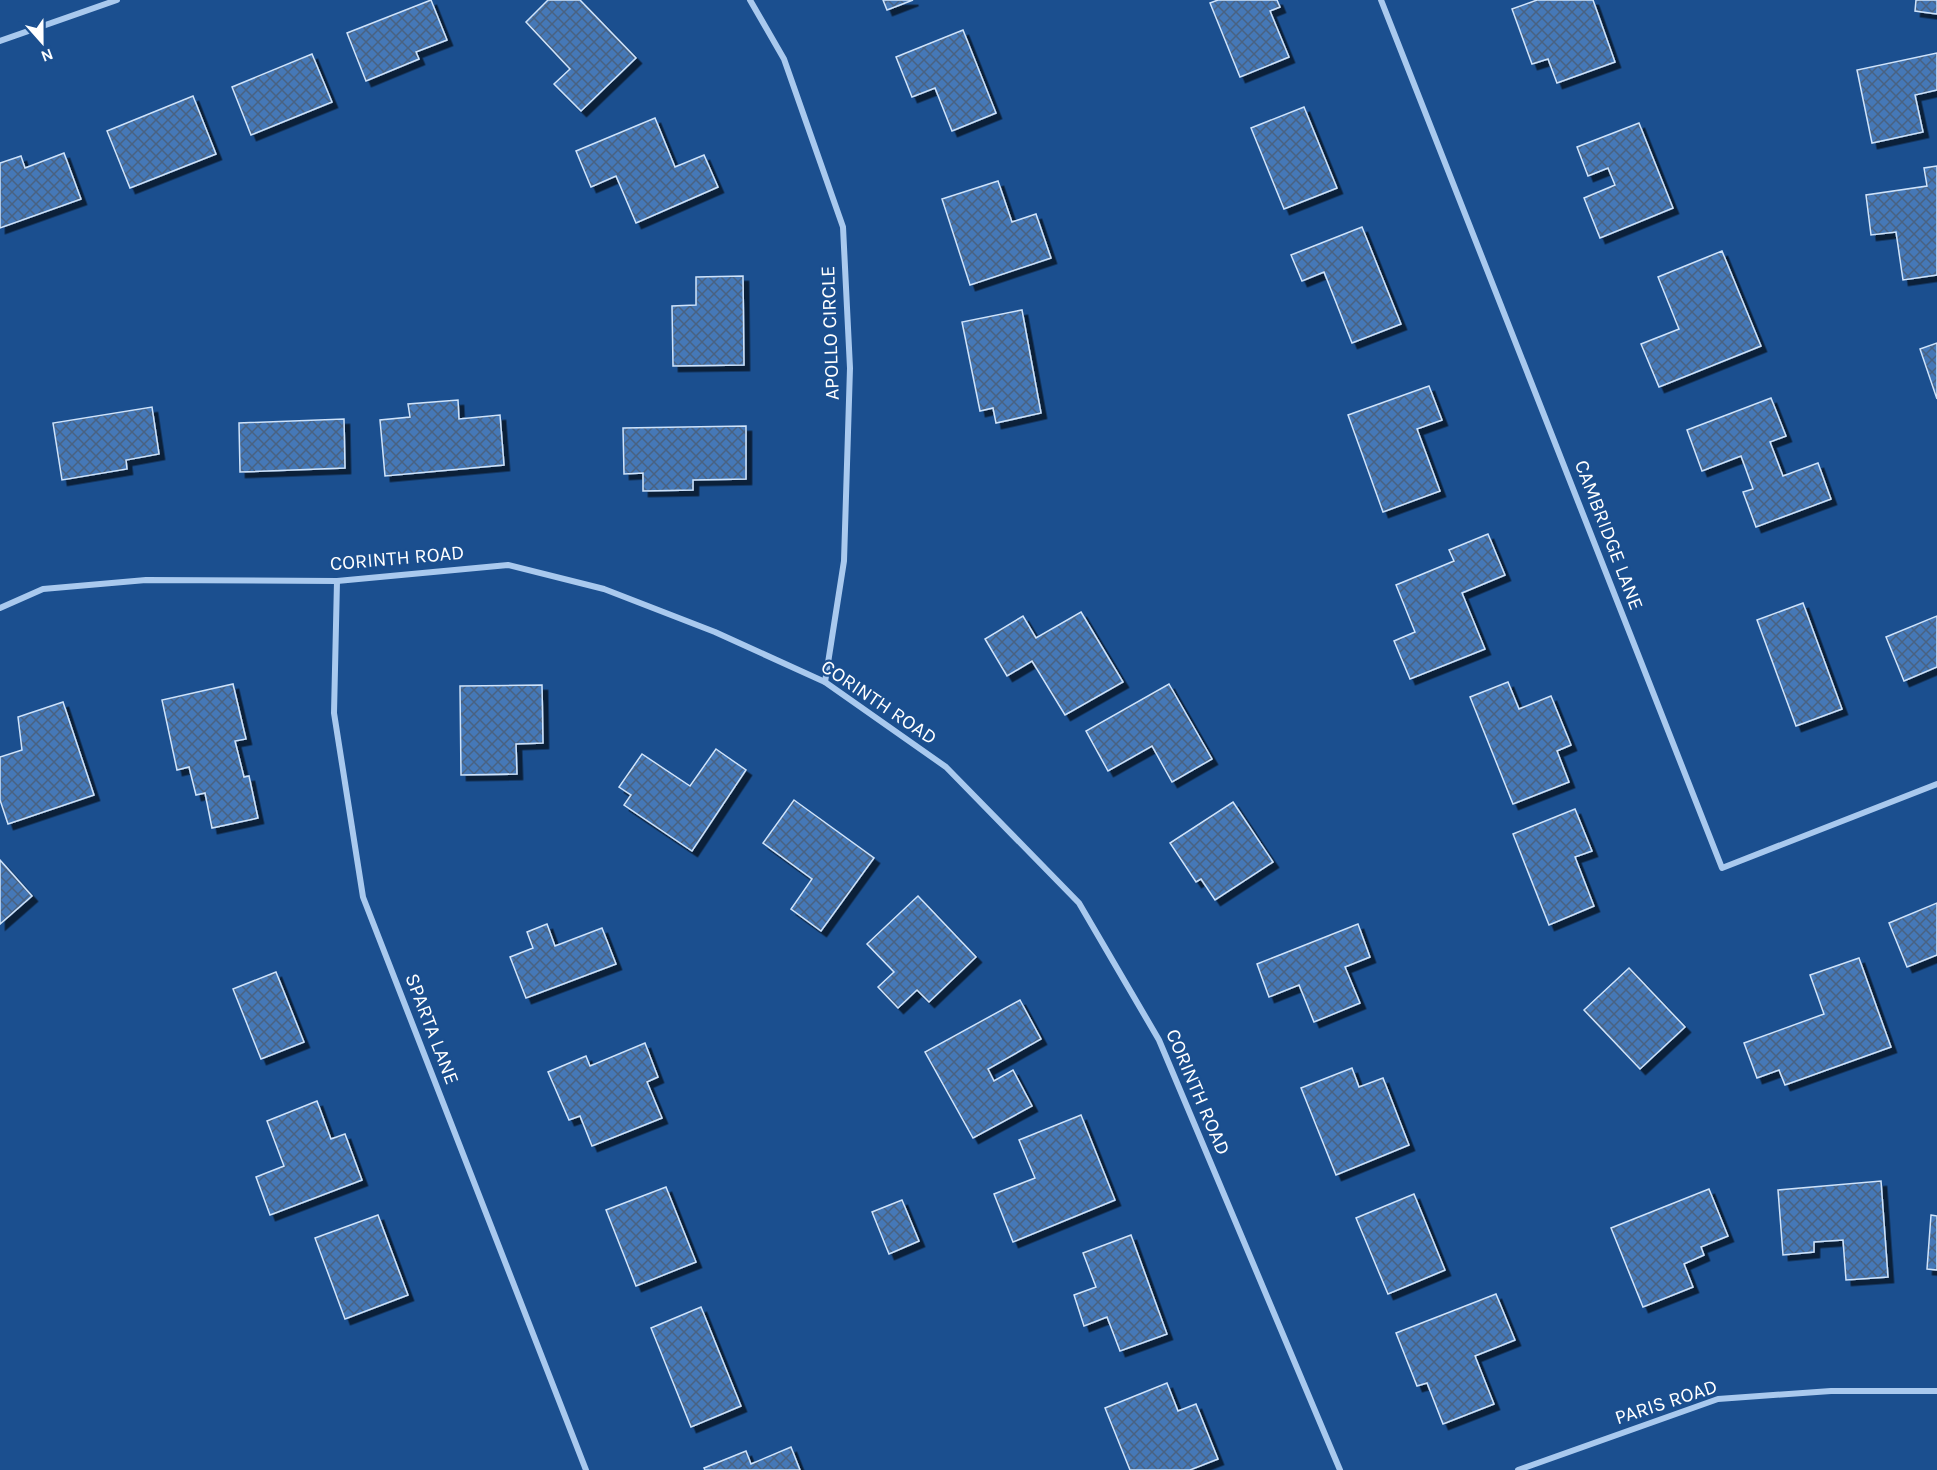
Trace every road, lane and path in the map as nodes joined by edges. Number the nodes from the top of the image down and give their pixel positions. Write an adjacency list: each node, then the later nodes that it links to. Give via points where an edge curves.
1 (117, 0): 4 (street)
2 (750, 0): 7 (street, APOLLO CIRCLE, via 784,59 843,227 850,368 844,561)
3 (1380, 0): 8 (street, CAMBRIDGE LANE, via 1722,868)
4 (0, 41)
5 (337, 581): 6 (street, CORINTH ROAD, via 146,580 43,589); 7 (street, CORINTH ROAD, via 508,565 604,589 715,632); 10 (street, SPARTA LANE, via 334,713 363,897)
6 (0, 608)
7 (825, 682): 11 (street, CORINTH ROAD, via 946,767 1078,903 1159,1040)
8 (1937, 784)
9 (1937, 1391): 12 (street, PARIS ROAD, via 1831,1390 1718,1399)
10 (586, 1470)
11 (1340, 1470)
12 (1518, 1470)

